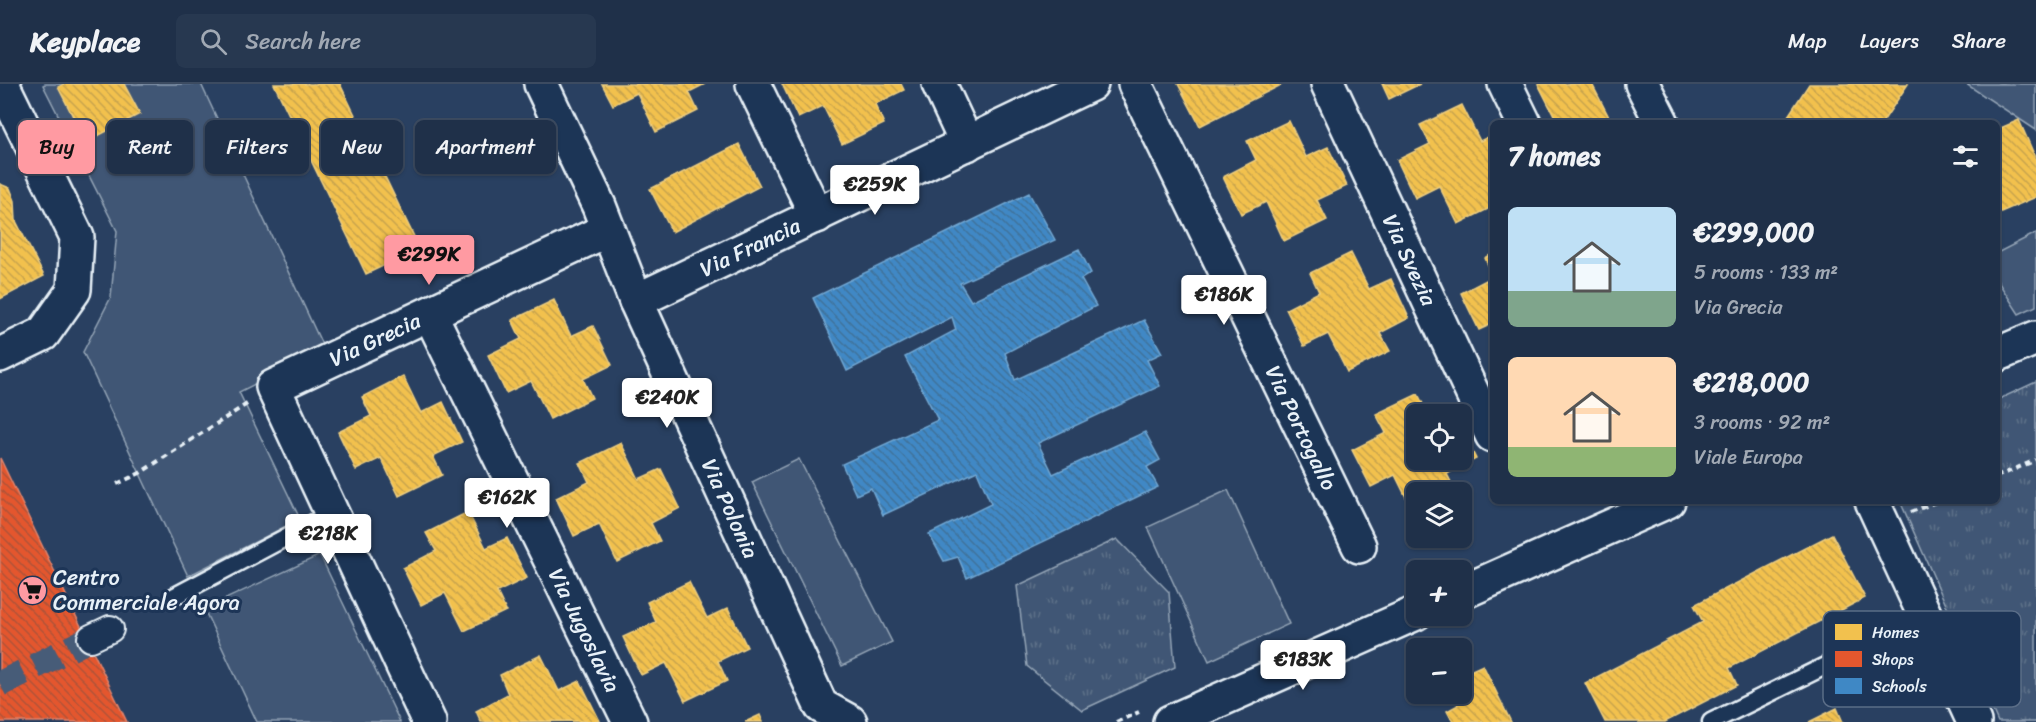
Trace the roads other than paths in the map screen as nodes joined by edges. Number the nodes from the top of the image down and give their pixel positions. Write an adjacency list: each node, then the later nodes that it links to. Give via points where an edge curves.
1 (2, 84): 19 (street, via 77,237 74,290 43,334)
2 (541, 84): 14 (street, Via Polonia)
3 (753, 84): 13 (street)
4 (939, 84): 12 (street)
5 (1091, 84): 12 (street, Via Francia)
6 (1135, 84): 24 (street, Via Portogallo)
7 (1328, 84): 20 (street, Via Svezia)
8 (1505, 84): 10 (street)
9 (1642, 84): 11 (street)
10 (1523, 120)
11 (1660, 120)
12 (968, 144): 13 (street, Via Francia)
13 (817, 216): 15 (street, Via Francia)
14 (607, 230): 15 (street, Via Polonia); 16 (street, Via Grecia)
15 (636, 301): 33 (street, Via Polonia, via 821,706)
16 (430, 314): 23 (street, Via Grecia, via 273,387); 32 (street, Via Jugoslavia)
17 (2036, 338): 18 (street)
18 (2000, 353)
19 (0, 355)
20 (1490, 431)
21 (1661, 504): 25 (street)
22 (1873, 504): 27 (street)
23 (332, 513): 26 (lane); 31 (street)
24 (1359, 546)
25 (1472, 588)
26 (173, 597)
27 (1922, 611)
28 (1406, 617): 34 (street)
29 (1823, 667): 35 (lane)
30 (1967, 707): 36 (street)
31 (429, 722)
32 (630, 722)
33 (850, 722)
34 (1170, 722)
35 (1712, 722)
36 (1974, 722)

